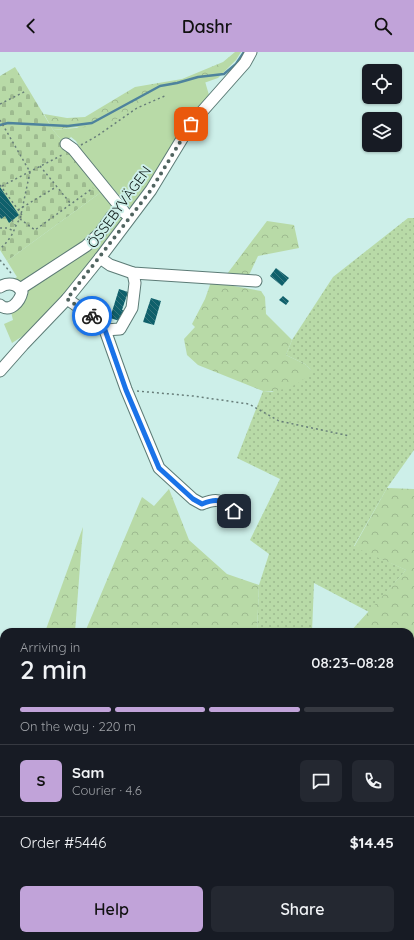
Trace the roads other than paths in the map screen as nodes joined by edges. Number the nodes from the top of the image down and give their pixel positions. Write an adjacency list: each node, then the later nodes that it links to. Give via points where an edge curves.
1 (251, 52): 4 (street, ÖSSEBYVÄGEN, via 245,63 191,124 151,190)
2 (70, 147): 3 (street)
3 (122, 209): 4 (street); 9 (street, via 112,216 100,233 86,246)
4 (130, 218): 5 (street, ÖSSEBYVÄGEN)
5 (100, 258): 6 (street, via 110,265); 10 (street, ÖSSEBYVÄGEN)
6 (133, 273): 7 (street); 12 (street, via 132,308 120,328)
7 (256, 281)
8 (0, 286): 9 (street, via 14,285)
9 (20, 289): 11 (street, via 22,292 15,305 7,308)
10 (67, 299): 12 (street, via 96,319); 13 (street, ÖSSEBYVÄGEN)
11 (0, 305)
12 (105, 330): 14 (street, via 126,390 159,468 193,499 202,504 212,500 221,501)
13 (0, 371)
14 (234, 511)

